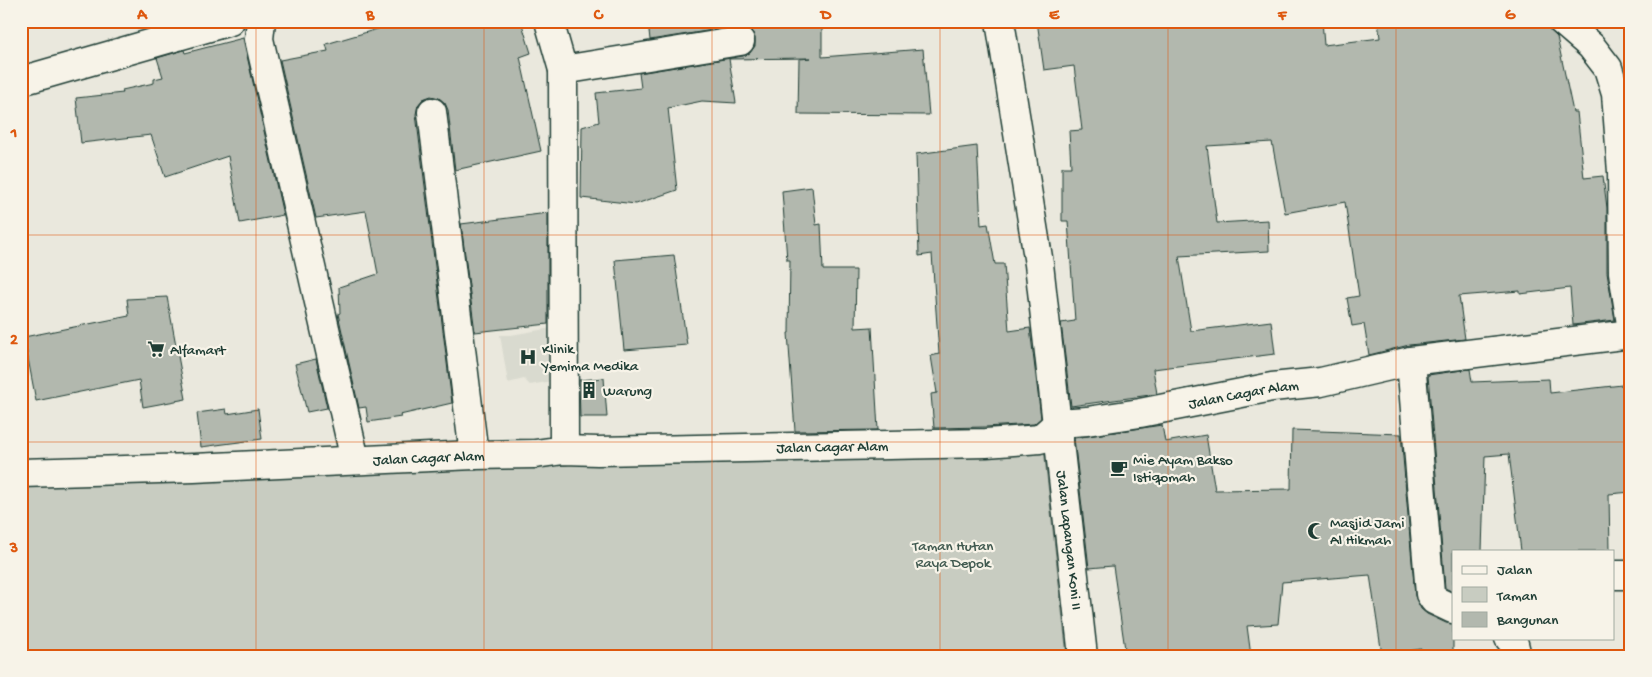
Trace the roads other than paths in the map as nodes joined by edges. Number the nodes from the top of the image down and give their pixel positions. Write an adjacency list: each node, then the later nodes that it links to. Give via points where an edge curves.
1 (230, 21): 8 (street)
2 (261, 21): 16 (street, via 259,39)
3 (549, 21): 7 (street)
4 (1000, 21): 13 (street, Jalan Lapangan Koni II, via 1039,264)
5 (1562, 21): 10 (street, via 1591,46 1608,68 1616,94 1622,172 1623,272)
6 (740, 40): 7 (street)
7 (563, 70): 14 (street)
8 (21, 81)
9 (432, 112): 15 (street)
10 (1631, 324)
11 (1631, 334): 12 (street, Jalan Cagar Alam)
12 (1411, 361): 13 (street, Jalan Cagar Alam, via 1321,382 1272,387 1149,411); 20 (street, via 1430,594 1434,600)
13 (1058, 423): 14 (street, Jalan Cagar Alam, via 1040,438 986,443); 22 (street, Jalan Lapangan Koni II)
14 (564, 450): 15 (street, Jalan Cagar Alam)
15 (474, 455): 16 (street, Jalan Cagar Alam)
16 (355, 460): 17 (street, Jalan Cagar Alam)
17 (21, 473)
18 (1631, 575): 19 (street)
19 (1614, 576)
20 (1452, 609)
21 (1511, 640): 23 (street)
22 (1083, 656)
23 (1517, 656)

